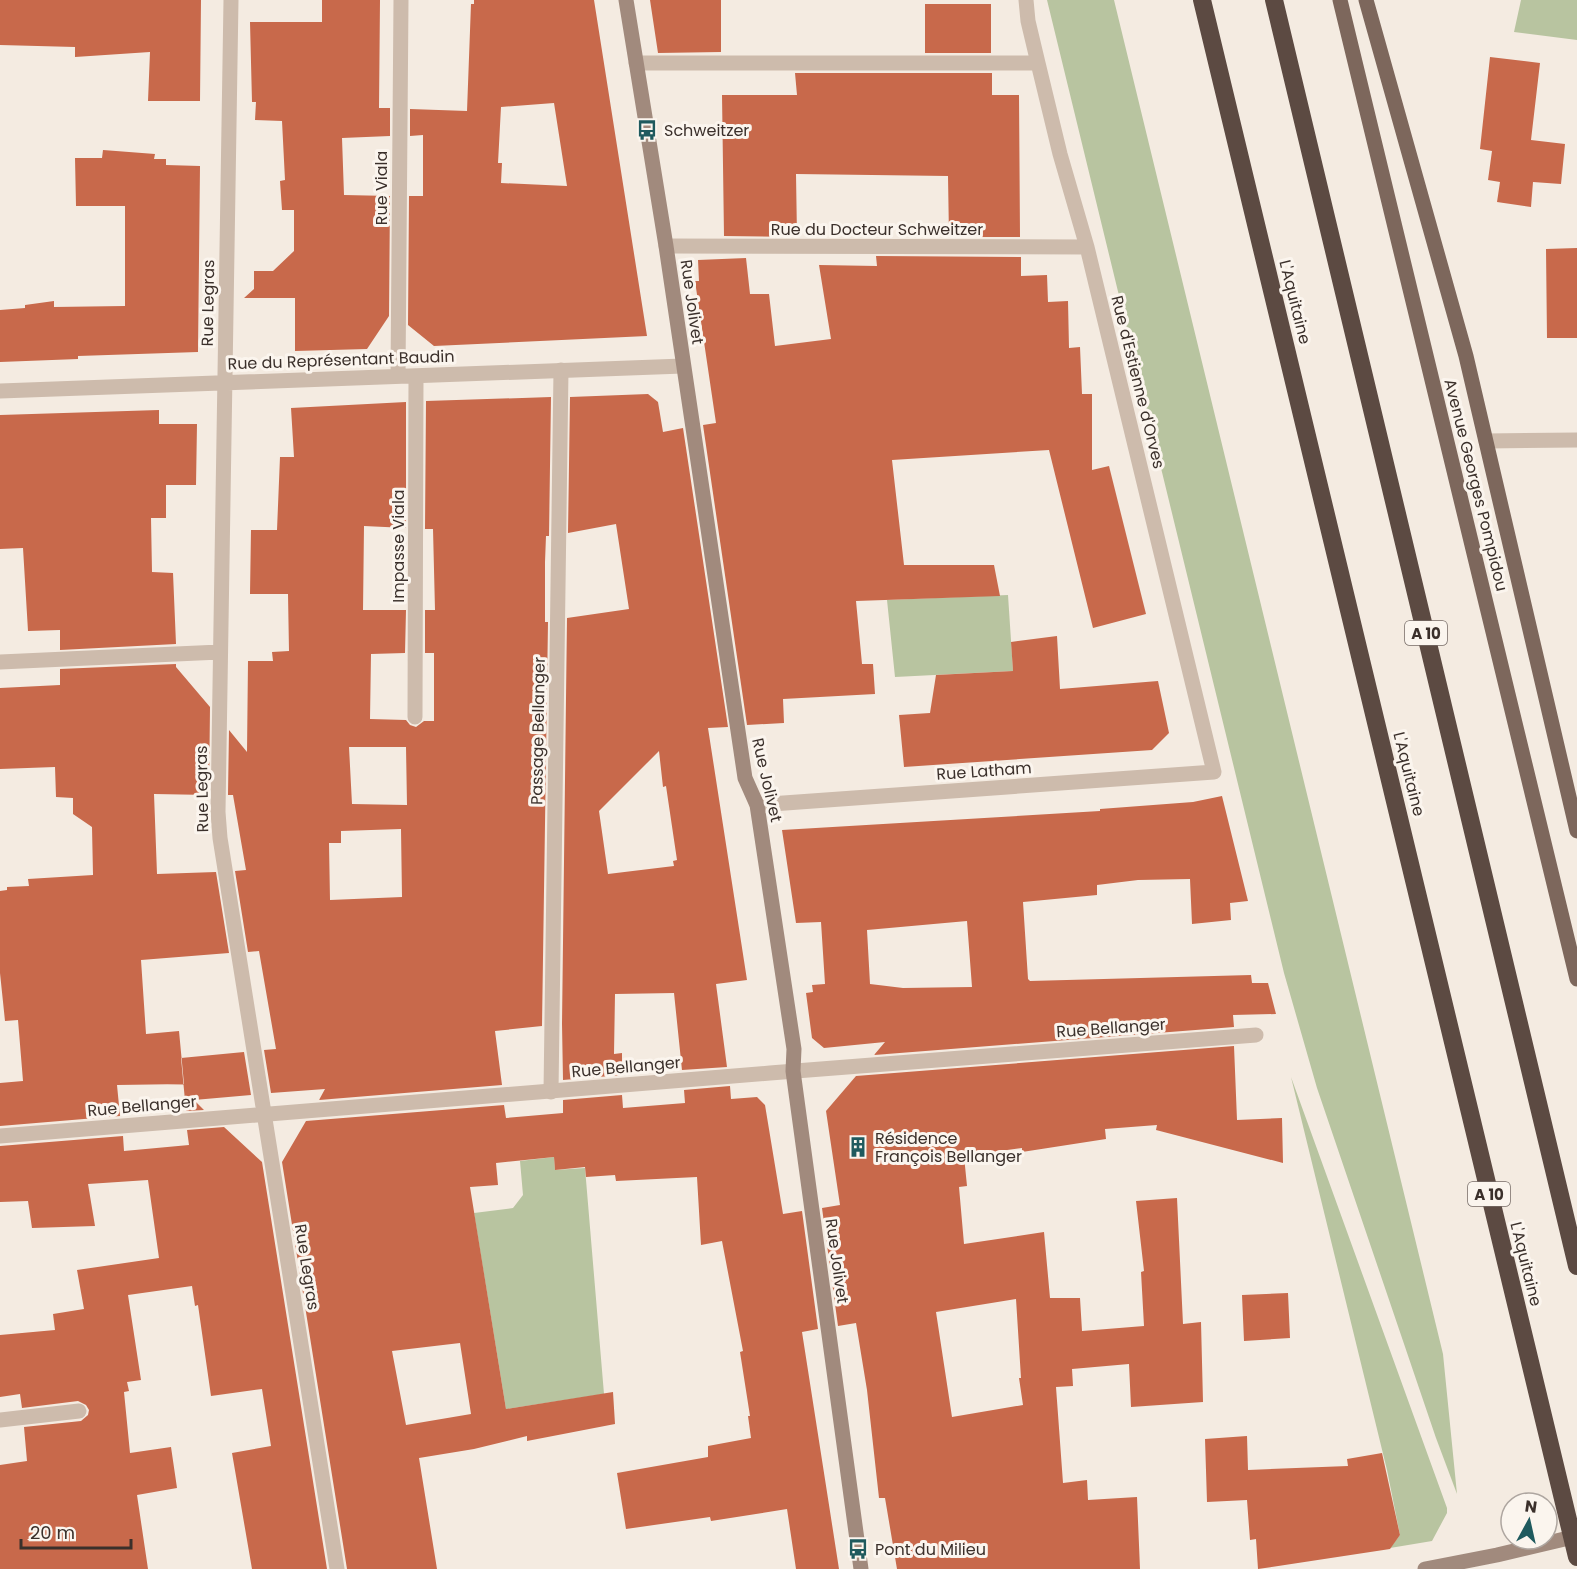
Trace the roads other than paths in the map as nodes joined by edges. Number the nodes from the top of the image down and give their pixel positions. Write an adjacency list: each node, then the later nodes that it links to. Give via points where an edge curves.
1 (231, 0): 17 (street, Rue Legras)
2 (400, 0): 15 (street, Rue Viala)
3 (626, 0): 9 (street, Rue Jolivet)
4 (1026, 0): 10 (street, Rue d'Estienne d'Orves)
5 (1202, 0): 37 (highway, L'Aquitaine / A 10)
6 (1274, 0): 33 (highway, A 10)
7 (1340, 0): 27 (main road, Avenue Georges Pompidou)
8 (1366, 0): 20 (main road, Avenue Georges Pompidou, via 1466,356)
9 (636, 63): 10 (street); 11 (street, Rue Jolivet)
10 (1038, 63): 12 (street, Rue d'Estienne d'Orves)
11 (666, 246): 12 (street, Rue du Docteur Schweitzer); 13 (street, Rue Jolivet)
12 (1087, 248): 24 (street, Rue d'Estienne d'Orves)
13 (683, 366): 14 (street, Rue du Représentant Baudin); 25 (street, Rue Jolivet, via 745,778)
14 (561, 370): 16 (street, Rue du Représentant Baudin); 30 (street, Passage Bellanger)
15 (398, 376): 16 (street, Rue du Représentant Baudin); 17 (street, Rue du Représentant Baudin)
16 (416, 376): 23 (street, Impasse Viala)
17 (224, 382): 18 (street, Rue du Représentant Baudin); 21 (street, Rue Legras)
18 (0, 391)
19 (1577, 440): 20 (street)
20 (1486, 441): 26 (main road, Avenue Georges Pompidou)
21 (220, 652): 22 (street); 31 (street, Rue Legras, via 220,838)
22 (0, 662)
23 (415, 717)
24 (1214, 772): 25 (street, Rue Latham)
25 (757, 805): 29 (street, Rue Jolivet, via 794,1049)
26 (1577, 831)
27 (1577, 979)
28 (1256, 1035): 29 (street, Rue Bellanger)
29 (793, 1071): 30 (street, Rue Bellanger); 40 (street, Rue Jolivet)
30 (551, 1092): 31 (street, Rue Bellanger)
31 (265, 1114): 32 (street, Rue Bellanger); 39 (street, Rue Legras)
32 (0, 1136)
33 (1577, 1266)
34 (80, 1411): 35 (street)
35 (0, 1420)
36 (1577, 1536): 38 (street)
37 (1577, 1557)
38 (1456, 1566): 41 (street)
39 (337, 1569)
40 (861, 1569)
41 (1425, 1569)

